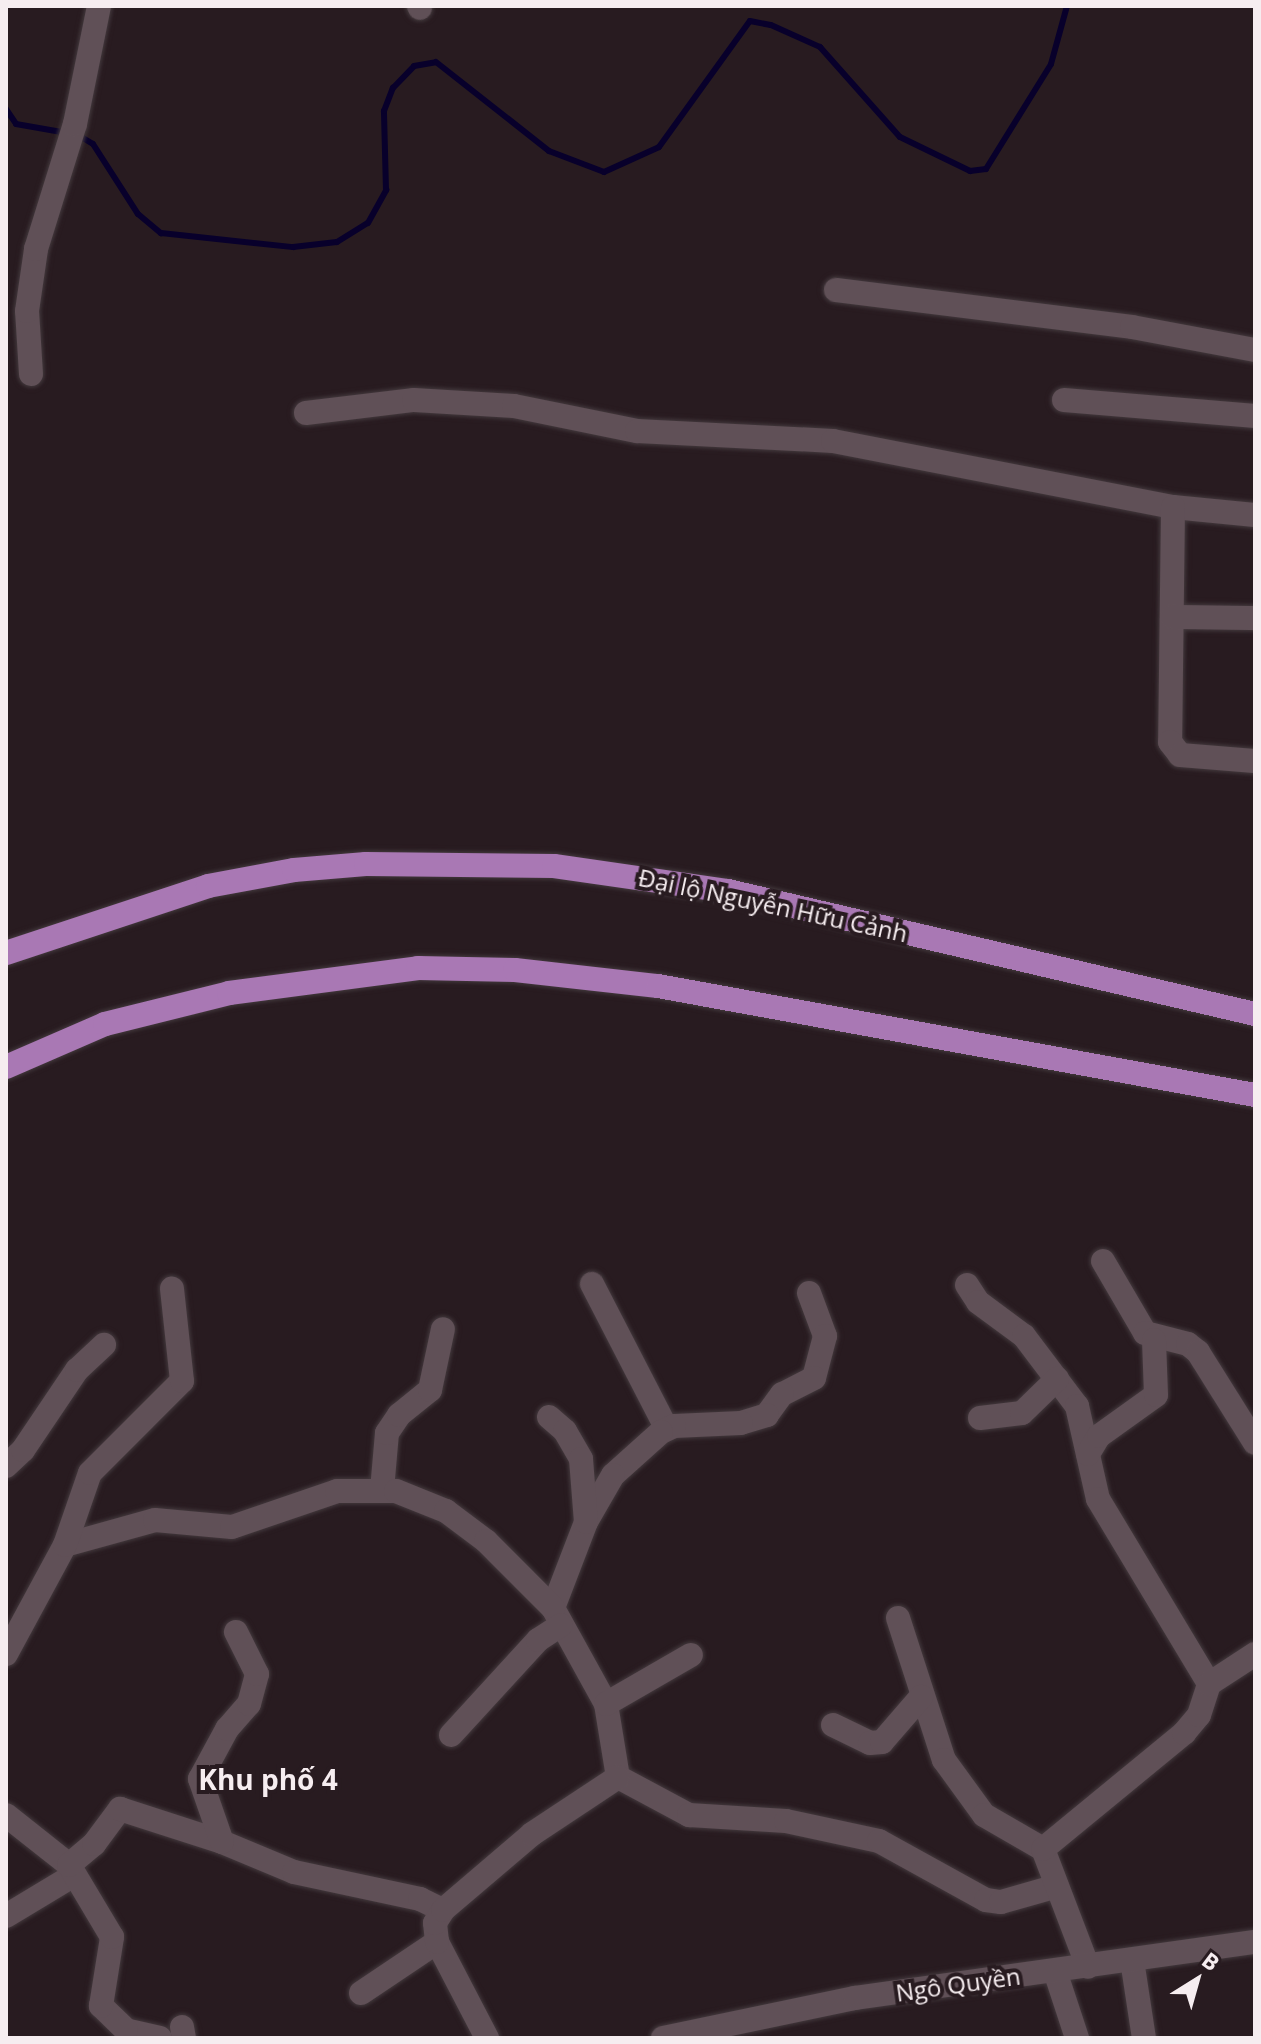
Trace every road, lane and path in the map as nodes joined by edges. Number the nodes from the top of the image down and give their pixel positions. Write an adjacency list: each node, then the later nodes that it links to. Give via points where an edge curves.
1 (99, 6): 4 (street, via 75,124 36,249 27,311)
2 (836, 290): 3 (street, via 1132,327)
3 (1255, 350)
4 (31, 374)
5 (1064, 400): 7 (street)
6 (306, 413): 8 (street, via 414,400 514,406 637,431 833,441)
7 (1255, 416)
8 (1173, 507): 9 (street); 10 (street)
9 (1255, 515)
10 (1172, 617): 11 (street); 12 (street, via 1173,749 1189,757)
11 (1255, 618)
12 (1255, 761)
13 (6, 953): 14 (main road, Đại lộ Nguyễn Hữu Cảnh, via 208,886 294,870 366,864 554,866 728,891)
14 (1255, 1014)
15 (6, 1067): 16 (main road, via 105,1024 229,993 418,968 515,970 658,986)
16 (1255, 1095)
17 (1103, 1261): 23 (street, via 1128,1309)
18 (592, 1284): 28 (street)
19 (967, 1285): 25 (street, via 978,1302 1024,1336)
20 (172, 1289): 34 (street, via 182,1381 90,1473)
21 (809, 1293): 28 (street, via 825,1336 814,1378 782,1394 767,1415 741,1423 691,1423)
22 (443, 1329): 32 (street, via 430,1390 399,1415 387,1433)
23 (1154, 1340): 29 (street, via 1180,1341 1198,1352); 30 (street, via 1156,1395 1099,1436)
24 (104, 1345): 31 (street, via 77,1370 23,1450)
25 (1057, 1379): 27 (street, via 1022,1413); 30 (street, via 1082,1416)
26 (549, 1417): 33 (street, via 565,1431 581,1459)
27 (980, 1418)
28 (667, 1429): 33 (street, via 613,1475)
29 (1255, 1443)
30 (1088, 1454): 41 (street, via 1098,1499)
31 (6, 1466)
32 (382, 1490): 34 (street, via 337,1491 300,1500 250,1524 155,1520); 35 (street, via 446,1511 486,1541)
33 (586, 1522): 35 (street)
34 (65, 1545): 38 (street)
35 (557, 1616): 43 (street); 45 (street)
36 (898, 1618): 42 (street)
37 (236, 1632): 48 (street, via 257,1674 249,1704 227,1729 200,1779)
38 (6, 1654)
39 (1255, 1654): 41 (street)
40 (691, 1655): 43 (street)
41 (1209, 1684): 49 (street, via 1199,1715 1184,1733)
42 (921, 1697): 44 (street, via 882,1742 870,1743); 49 (street, via 944,1760 975,1805)
43 (606, 1704): 46 (street)
44 (833, 1725)
45 (451, 1735)
46 (618, 1777): 51 (street, via 689,1815 786,1821 879,1841 986,1900 1001,1902); 52 (street, via 532,1834)
47 (6, 1815): 50 (street)
48 (222, 1842): 50 (street, via 120,1809); 52 (street, via 294,1872 420,1899)
49 (1043, 1849): 51 (street)
50 (72, 1870): 53 (street); 60 (street, via 112,1937 101,2006 126,2030)
51 (1057, 1886): 57 (street)
52 (443, 1910): 54 (street, via 435,1923)
53 (6, 1916)
54 (437, 1942): 59 (street); 61 (street)
55 (1255, 1942): 56 (street, Ngô Quyền)
56 (1132, 1960): 57 (street, Ngô Quyền); 64 (street)
57 (1088, 1967): 58 (street, Ngô Quyền)
58 (1055, 1971): 62 (street, Ngô Quyền, via 855,1998); 63 (street)
59 (361, 1993)
60 (160, 2038)
61 (487, 2038)
62 (663, 2038)
63 (1077, 2038)
64 (1144, 2038)

